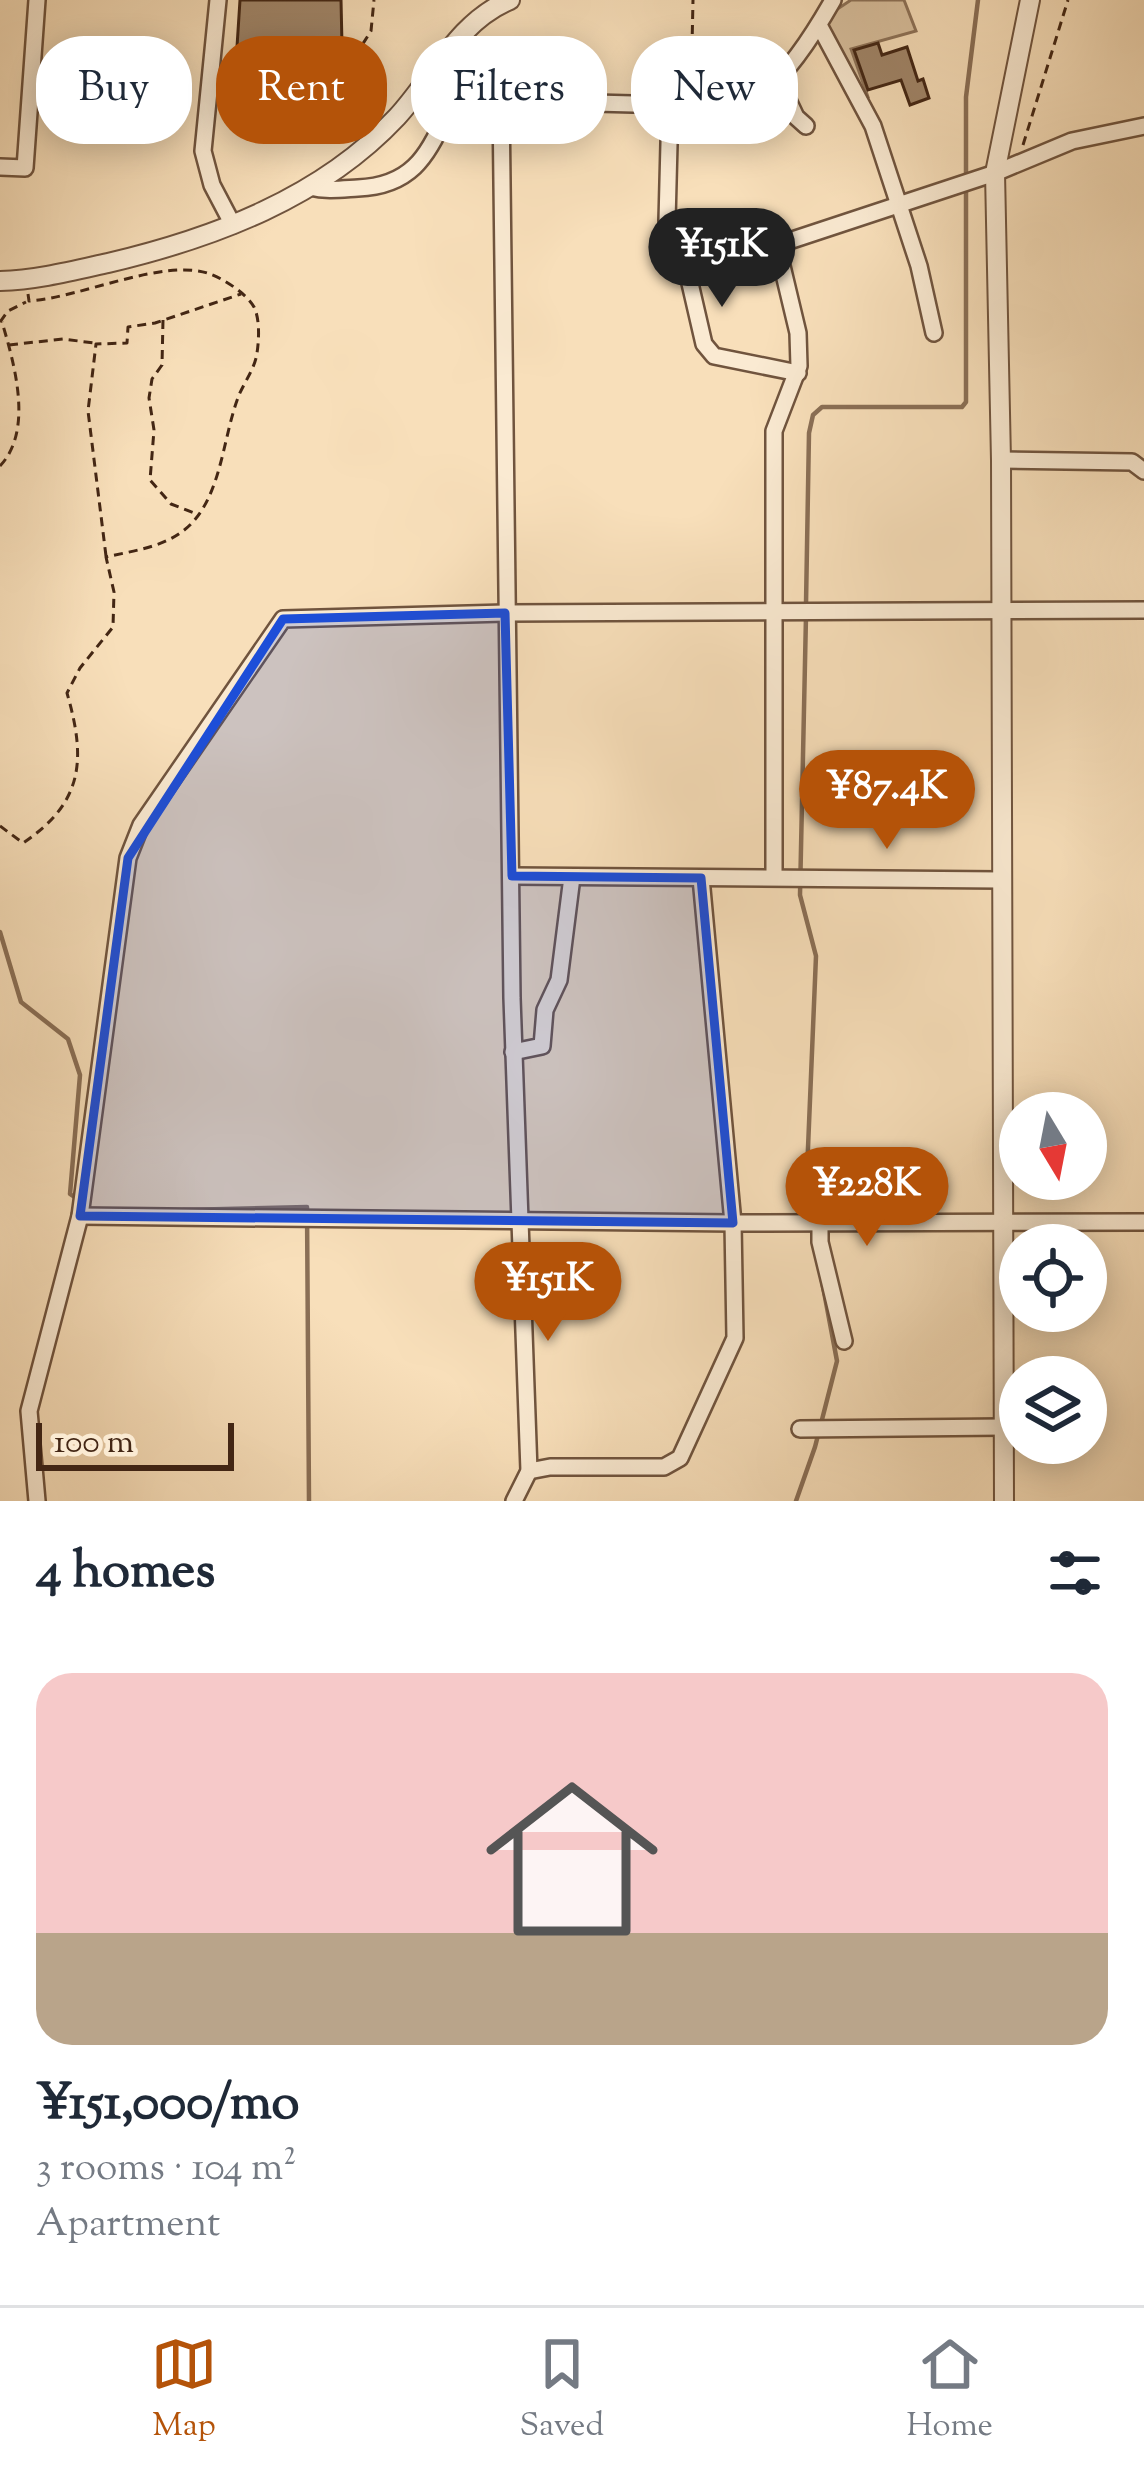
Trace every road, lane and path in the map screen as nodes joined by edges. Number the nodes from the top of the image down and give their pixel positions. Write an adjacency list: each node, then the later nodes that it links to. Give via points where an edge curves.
1 (37, 0): 20 (street, via 26,168)
2 (218, 0): 24 (street, via 203,151)
3 (374, 0): 10 (path)
4 (510, 0): 22 (street, via 470,26 369,145)
5 (693, 0): 11 (path)
6 (833, 0): 9 (street)
7 (1030, 0): 21 (street)
8 (1069, 0): 19 (path)
9 (819, 25): 12 (street); 23 (street, via 873,126)
10 (368, 36)
11 (692, 36)
12 (798, 51)
13 (798, 118): 14 (street)
14 (806, 126)
15 (1144, 126): 19 (street, via 1072,141)
16 (434, 144): 22 (street, via 397,182)
17 (501, 144): 44 (street)
18 (669, 144): 26 (street, via 668,221)
19 (1017, 164): 21 (street)
20 (0, 167)
21 (995, 173): 23 (street); 36 (street)
22 (310, 187): 24 (street)
23 (896, 208): 25 (street); 32 (street)
24 (233, 225): 28 (street)
25 (777, 245): 26 (street); 35 (street, via 798,333)
26 (682, 253): 35 (street, via 714,356)
27 (0, 281): 28 (street)
28 (27, 291): 29 (path, via 61,299 166,270 208,273); 31 (path)
29 (241, 294): 30 (path); 39 (path, via 254,308 257,359)
30 (163, 320): 33 (path, via 128,327 127,343); 39 (path, via 162,365 149,398 150,480 171,503)
31 (1, 322): 34 (path)
32 (934, 333)
33 (96, 344): 34 (path); 40 (path, via 88,412)
34 (9, 345): 37 (path, via 19,412)
35 (798, 373): 43 (street, via 774,431)
36 (1001, 460): 38 (street, via 1132,462); 42 (street)
37 (0, 466)
38 (1144, 471)
39 (199, 514): 40 (path, via 164,543)
40 (106, 557): 45 (path, via 113,627 67,693 79,773 50,824 23,842)
41 (1144, 610): 42 (street)
42 (1002, 611): 43 (street); 50 (street)
43 (776, 612): 44 (street); 46 (street)
44 (505, 613): 47 (street); 52 (street, via 283,619 140,825 128,858)
45 (0, 826)
46 (774, 875): 49 (street); 50 (street)
47 (512, 876): 48 (street); 51 (street)
48 (572, 877): 49 (street); 51 (street, via 542,1046)
49 (701, 878): 55 (street)
50 (1000, 880): 57 (street)
51 (513, 1052): 53 (street)
52 (80, 1216): 53 (street); 64 (street, via 29,1411)
53 (518, 1222): 55 (street); 63 (street)
54 (1144, 1222): 57 (street)
55 (733, 1223): 56 (street); 63 (street, via 734,1338 680,1458 664,1467)
56 (820, 1223): 57 (street); 58 (street)
57 (1001, 1223): 59 (street)
58 (844, 1341)
59 (1002, 1356)
60 (999, 1427): 61 (street)
61 (800, 1429)
62 (1004, 1464): 66 (street)
63 (529, 1471): 65 (street)
64 (37, 1501)
65 (514, 1501)
66 (1004, 1501)

